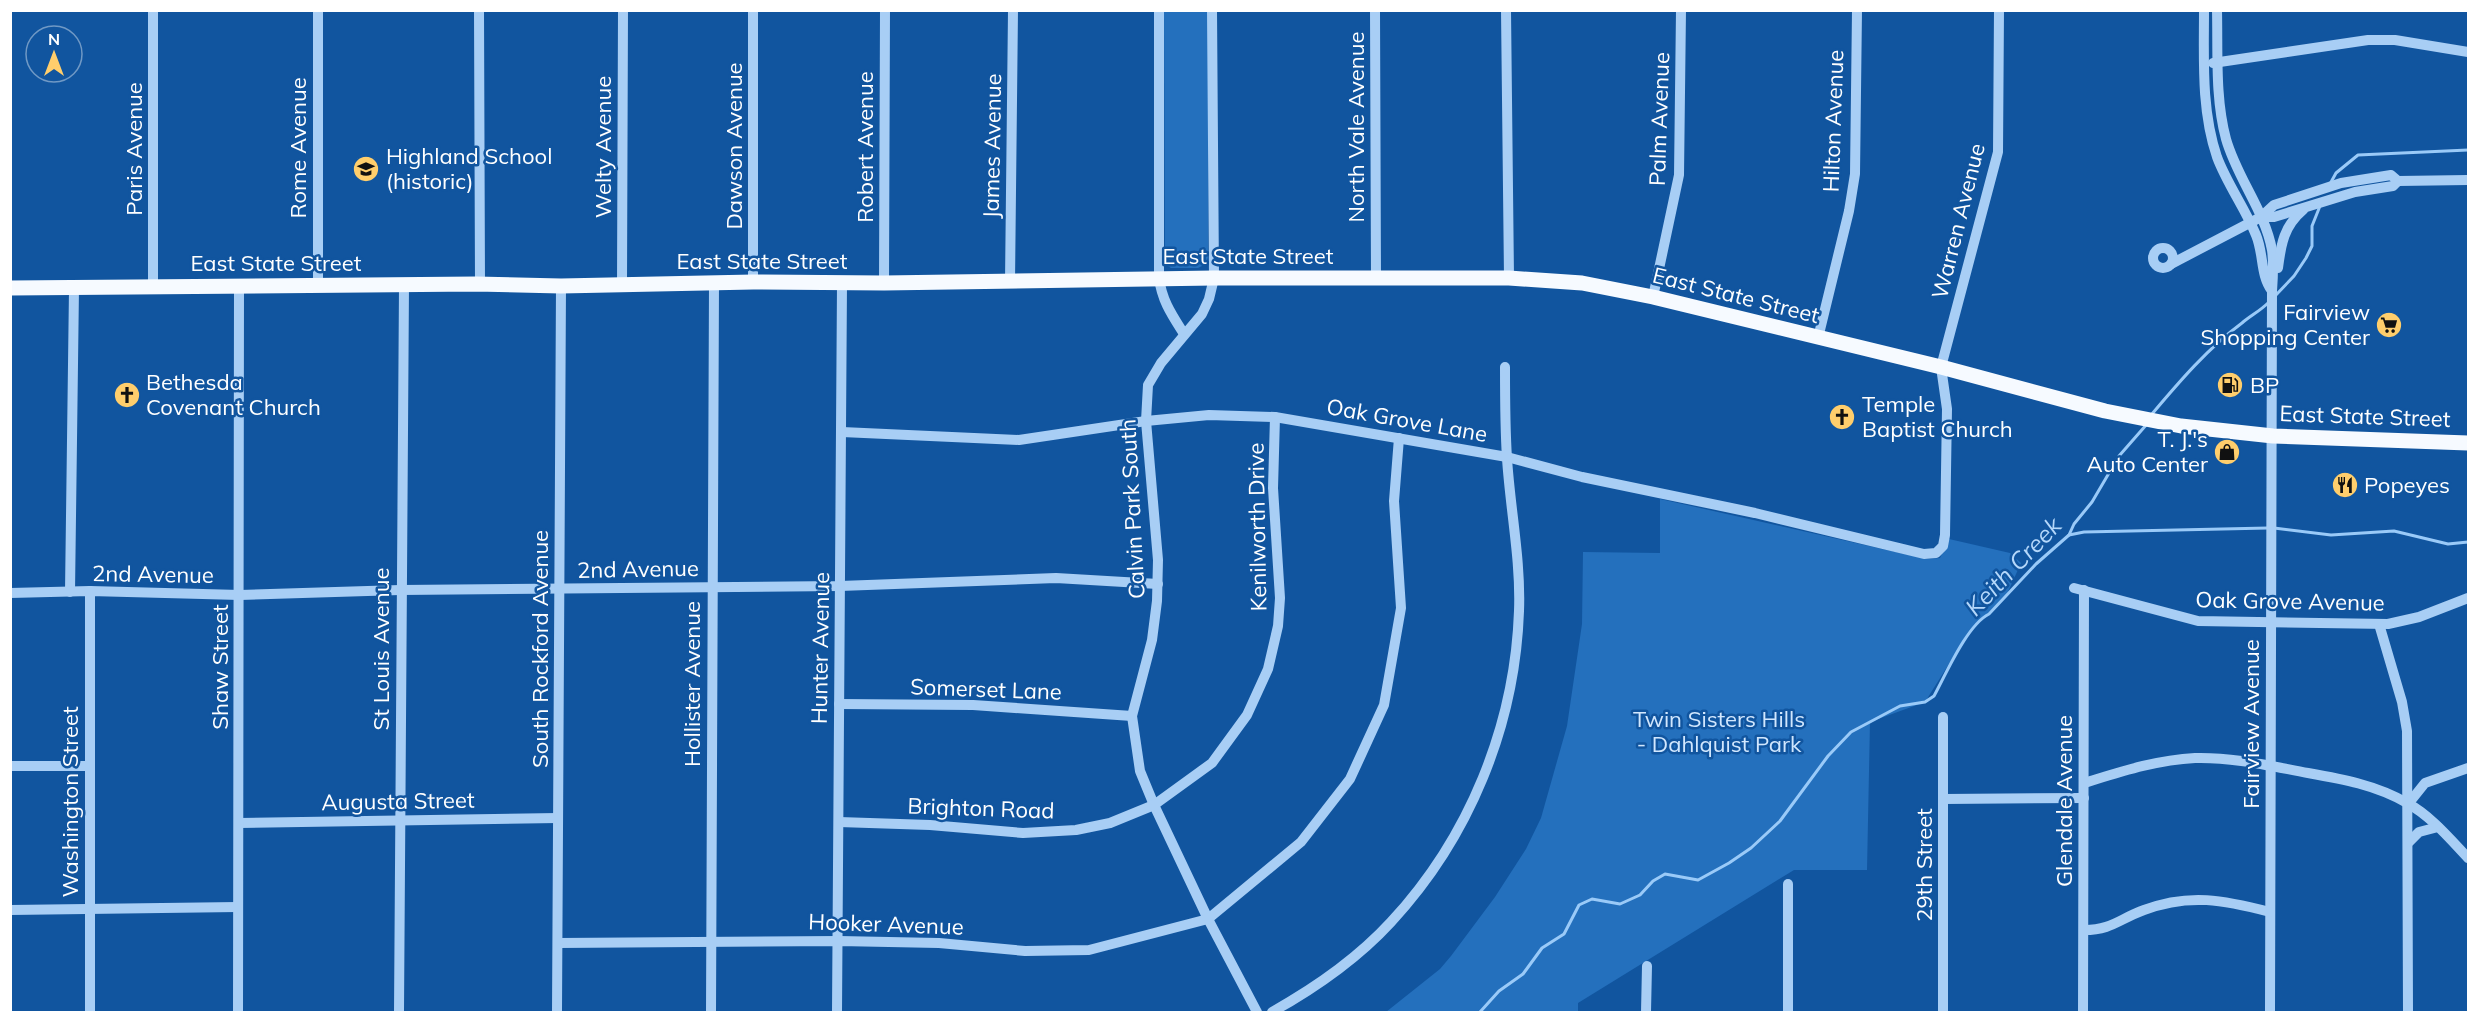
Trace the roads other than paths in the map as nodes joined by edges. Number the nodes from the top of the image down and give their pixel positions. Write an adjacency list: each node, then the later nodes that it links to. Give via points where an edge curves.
1 (153, 10): 41 (street, Paris Avenue)
2 (318, 10): 39 (street, Rome Avenue)
3 (479, 10): 34 (street)
4 (623, 10): 35 (street, Welty Avenue)
5 (753, 10): 30 (street, Dawson Avenue)
6 (885, 10): 33 (street, Robert Avenue)
7 (1013, 10): 31 (street, James Avenue)
8 (1159, 10): 28 (street)
9 (1212, 10): 26 (street, Calvin Park South)
10 (1375, 10): 29 (street, North Vale Avenue)
11 (1506, 10): 27 (street)
12 (1681, 10): 45 (street, Palm Avenue, via 1679,174)
13 (1857, 10): 47 (street, Hilton Avenue, via 1855,174)
14 (1999, 10): 49 (street, Warren Avenue, via 1998,152)
15 (2204, 10): 19 (street)
16 (2217, 10): 18 (street)
17 (2469, 52): 18 (street, via 2395,40 2368,40)
18 (2218, 62): 19 (street); 23 (street, via 2226,138 2234,164)
19 (2204, 64): 24 (street, via 2206,112 2214,146)
20 (2469, 180): 21 (street)
21 (2398, 181): 22 (street, via 2393,186); 23 (street, via 2391,175 2341,183 2274,205)
22 (2307, 206): 23 (street, via 2274,217); 44 (street, via 2286,228)
23 (2261, 217): 24 (street); 44 (street, via 2273,256)
24 (2250, 222): 25 (street); 44 (street, via 2261,249 2265,281)
25 (2171, 264)
26 (1214, 278): 28 (main road, East State Street); 29 (main road, East State Street); 46 (street, Calvin Park South, via 1202,314)
27 (1509, 278): 29 (main road, East State Street); 45 (main road, East State Street, via 1582,283)
28 (1159, 279): 31 (main road, East State Street); 46 (street, via 1161,295)
29 (1376, 279)
30 (753, 282): 32 (main road, East State Street); 36 (main road, East State Street)
31 (1010, 282): 33 (main road, East State Street)
32 (714, 283): 35 (main road, East State Street); 59 (street, Hollister Avenue)
33 (884, 283): 36 (main road, East State Street)
34 (480, 284): 37 (main road, East State Street); 40 (main road, East State Street)
35 (622, 284): 40 (main road, East State Street)
36 (842, 284): 52 (street, Hunter Avenue)
37 (404, 285): 39 (main road, East State Street); 62 (street, St Louis Avenue)
38 (239, 286): 39 (main road, East State Street); 41 (main road, East State Street); 66 (street, Shaw Street)
39 (318, 286)
40 (561, 286): 60 (street, South Rockford Avenue)
41 (153, 287): 43 (main road, East State Street)
42 (10, 288): 43 (main road, East State Street)
43 (74, 288): 64 (street)
44 (2272, 291): 53 (street, Fairview Avenue)
45 (1653, 297): 47 (main road, East State Street)
46 (1184, 334): 51 (street, Calvin Park South, via 1148,385)
47 (1818, 338): 49 (main road, East State Street)
48 (1505, 367): 56 (street)
49 (1941, 367): 53 (main road, East State Street, via 2104,411 2181,426); 56 (street, Oak Grove Lane, via 1947,409 1945,535 1943,546 1936,553 1924,554)
50 (1275, 417): 51 (street, Oak Grove Lane, via 1209,415); 54 (street, Oak Grove Lane); 81 (street, Kenilworth Drive, via 1273,488 1280,598 1268,669 1247,715 1212,763)
51 (1146, 421): 52 (street, Oak Grove Lane, via 1019,440); 57 (street, Calvin Park South)
52 (842, 432): 58 (street, Hunter Avenue)
53 (2272, 436): 55 (main road, East State Street); 68 (street, Fairview Avenue)
54 (1399, 438): 56 (street, Oak Grove Lane); 94 (street, via 1394,501 1401,608 1383,705 1350,779 1301,842)
55 (2469, 443)
56 (1507, 457): 107 (street, via 1516,537 1518,630 1502,727 1477,789 1457,833 1428,879 1390,923 1346,964)
57 (1158, 584): 58 (street, 2nd Avenue, via 1056,578); 71 (street, Calvin Park South, via 1152,640)
58 (840, 586): 59 (street, 2nd Avenue); 70 (street, Hunter Avenue)
59 (711, 588): 60 (street, 2nd Avenue); 97 (street, Hollister Avenue)
60 (561, 589): 62 (street, 2nd Avenue); 82 (street, South Rockford Avenue)
61 (2079, 589): 68 (street, Oak Grove Avenue, via 2194,620); 77 (street, Glendale Avenue)
62 (400, 590): 66 (street, 2nd Avenue); 83 (street, St Louis Avenue)
63 (90, 591): 64 (street, 2nd Avenue); 66 (street, 2nd Avenue); 75 (street, Washington Street)
64 (70, 592): 65 (street, 2nd Avenue)
65 (10, 593)
66 (240, 595): 85 (street, Shaw Street)
67 (2469, 598): 69 (street, Oak Grove Avenue, via 2419,617)
68 (2271, 622): 69 (street, Oak Grove Avenue); 73 (street, Fairview Avenue)
69 (2379, 624): 80 (street, via 2405,716)
70 (839, 704): 71 (street, Somerset Lane, via 973,705); 84 (street, Hunter Avenue)
71 (1132, 716): 81 (street, Calvin Park South, via 1140,771)
72 (1943, 717): 79 (street, 29th Street)
73 (2269, 765): 77 (street, via 2179,759 2133,767); 80 (street, via 2362,784); 93 (street, Fairview Avenue)
74 (10, 766): 75 (street)
75 (89, 766): 91 (street, Washington Street)
76 (2469, 768): 80 (street, via 2425,783)
77 (2084, 783): 78 (street, Glendale Avenue)
78 (2084, 798): 79 (street); 95 (street, Glendale Avenue)
79 (1944, 799): 110 (street, 29th Street)
80 (2409, 804): 86 (street); 87 (street)
81 (1154, 805): 84 (street, Brighton Road, via 1110,823 1065,831 1023,833); 94 (street, Calvin Park South)
82 (558, 818): 83 (street, Augusta Street); 98 (street, South Rockford Avenue)
83 (400, 820): 85 (street, Augusta Street); 102 (street, St Louis Avenue)
84 (839, 822): 96 (street, Hunter Avenue)
85 (239, 823): 90 (street, Shaw Street)
86 (2438, 827): 87 (street, via 2419,831); 88 (street)
87 (2409, 843): 113 (street)
88 (2469, 858)
89 (1788, 884): 109 (street)
90 (238, 907): 91 (street); 101 (street, Shaw Street)
91 (89, 909): 92 (street); 100 (street, Washington Street)
92 (10, 910)
93 (2270, 912): 95 (street, via 2219,900 2184,900 2142,910 2103,929); 112 (street, Fairview Avenue)
94 (1208, 919): 96 (street, Hooker Avenue, via 1089,950 1025,951 939,943); 106 (street, Calvin Park South)
95 (2084, 930): 111 (street, Glendale Avenue)
96 (838, 941): 97 (street, Hooker Avenue); 105 (street, Hunter Avenue)
97 (711, 942): 98 (street, Hooker Avenue); 104 (street, Hollister Avenue)
98 (558, 943): 103 (street, South Rockford Avenue)
99 (1647, 966): 108 (street)
100 (90, 1012)
101 (238, 1012)
102 (399, 1012)
103 (557, 1012)
104 (711, 1012)
105 (837, 1012)
106 (1257, 1012)
107 (1272, 1012)
108 (1646, 1012)
109 (1788, 1012)
110 (1943, 1012)
111 (2083, 1012)
112 (2270, 1012)
113 (2408, 1012)

